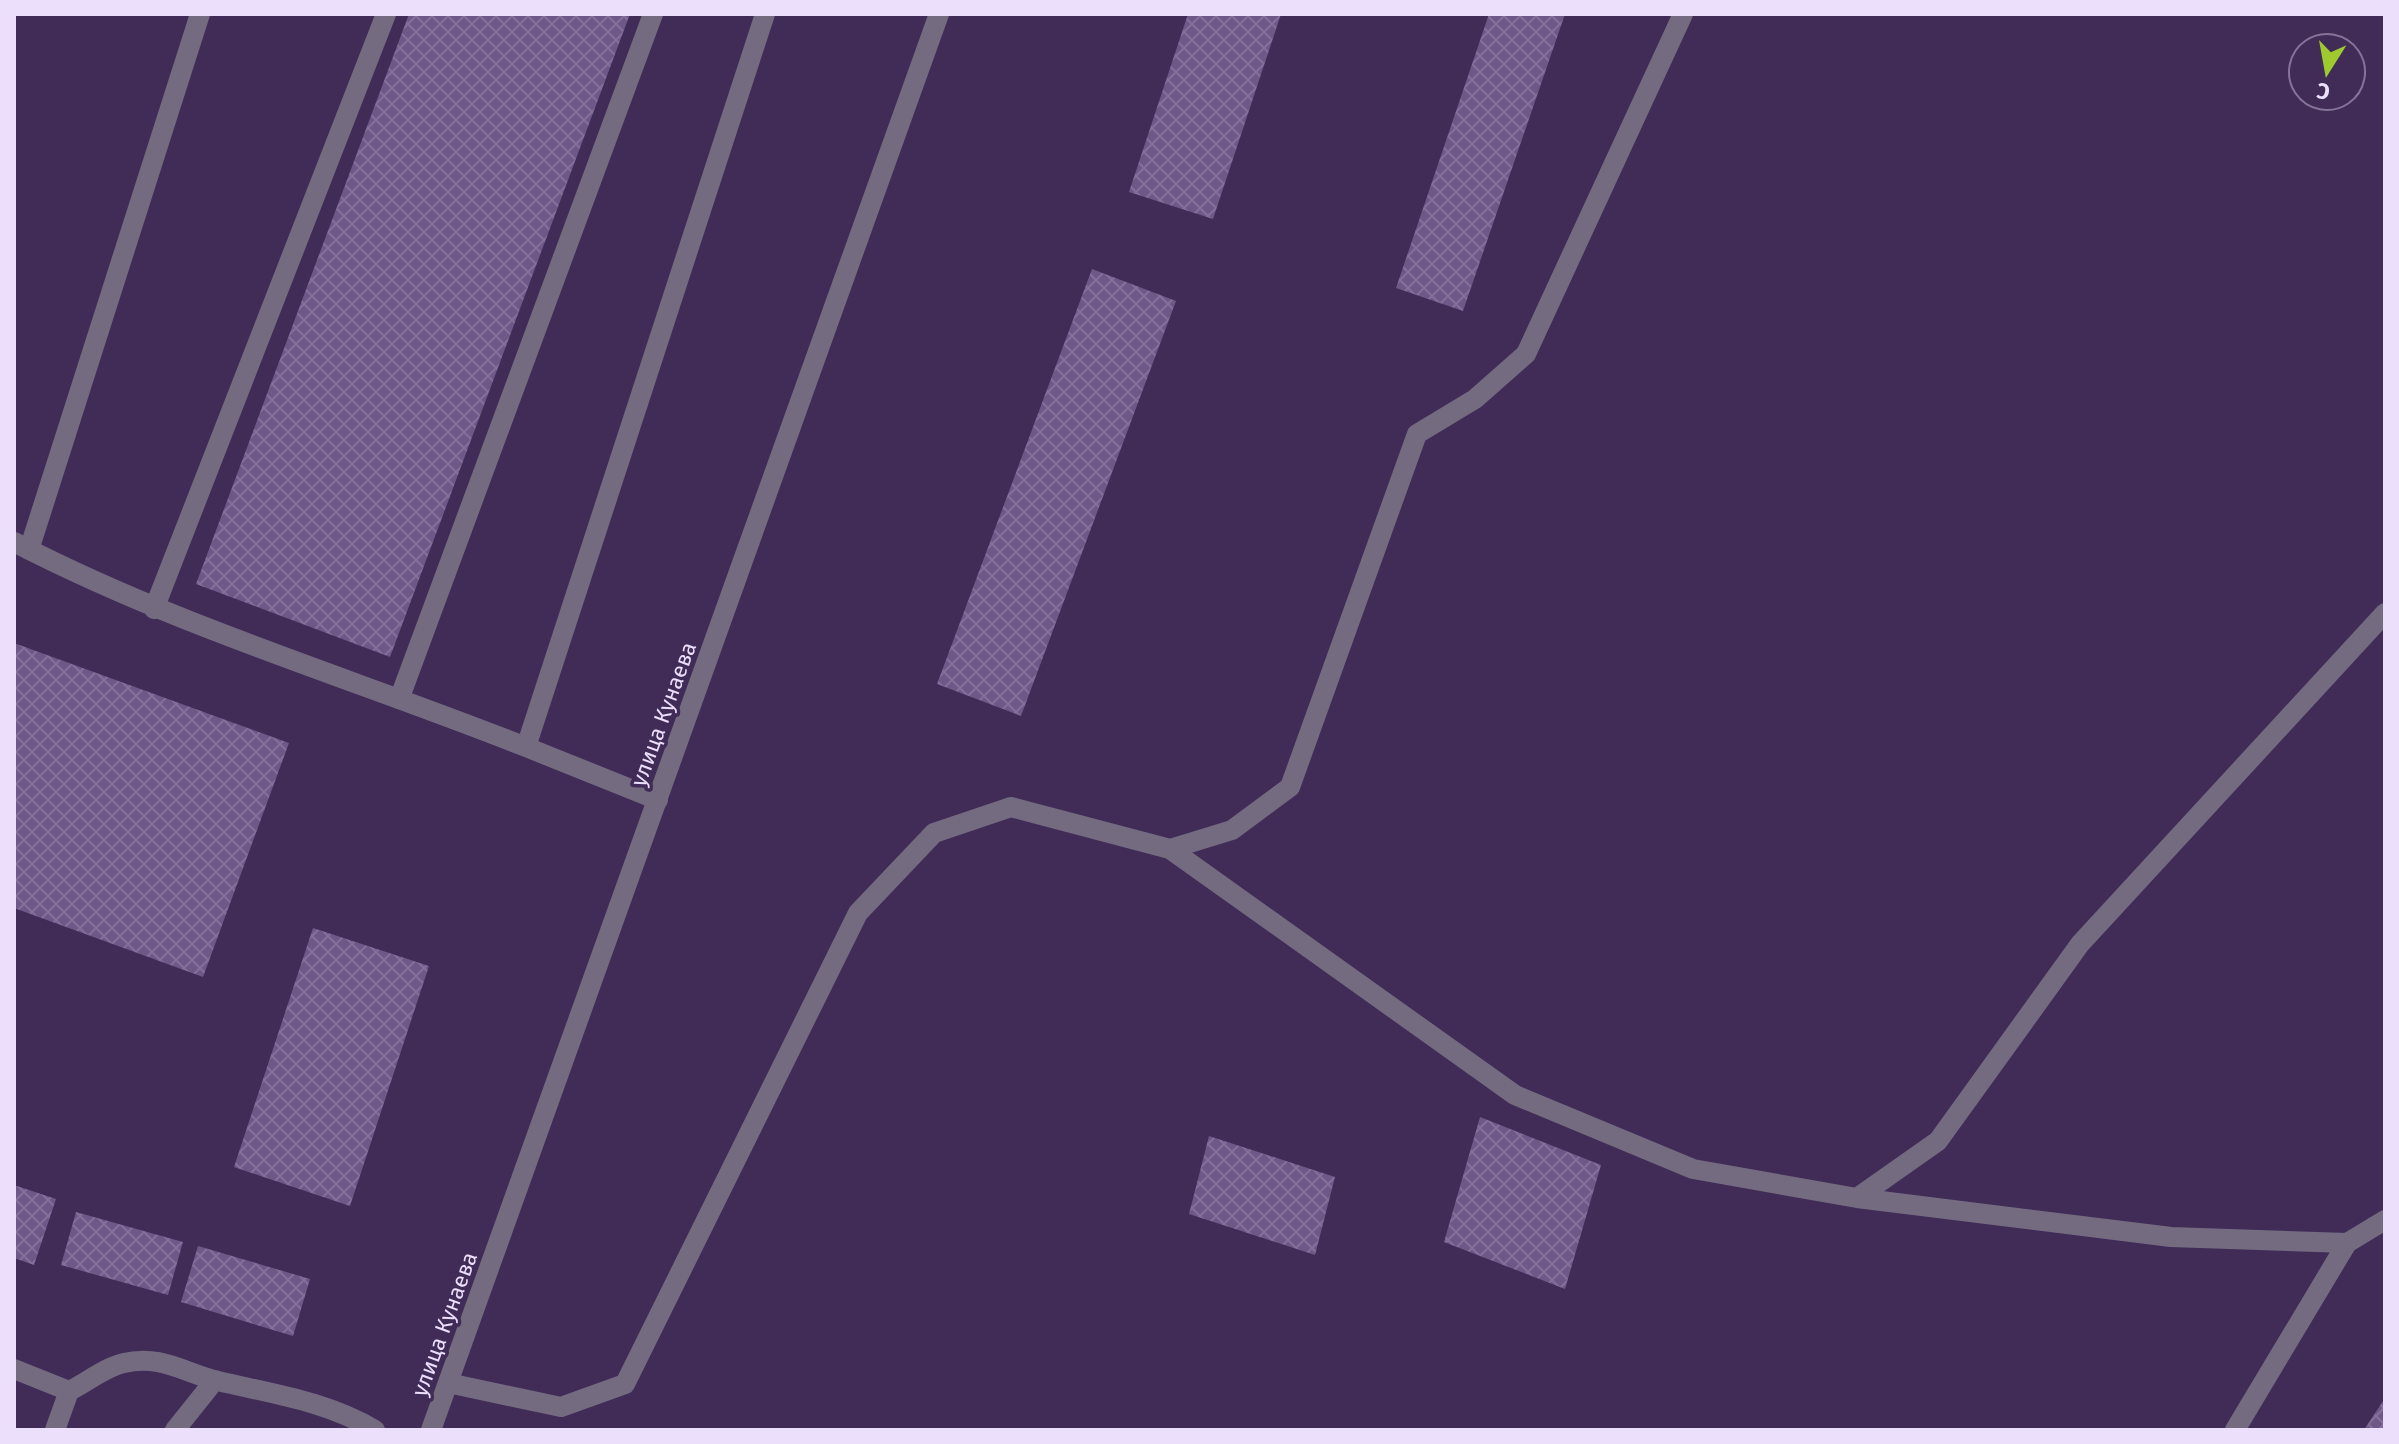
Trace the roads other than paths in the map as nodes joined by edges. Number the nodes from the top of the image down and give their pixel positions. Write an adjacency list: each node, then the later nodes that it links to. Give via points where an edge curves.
1 (200, 14): 7 (street)
2 (386, 14): 8 (street)
3 (653, 14): 10 (street)
4 (765, 14): 11 (street)
5 (939, 14): 12 (street, улица Кунаева)
6 (1683, 14): 13 (street, via 1526,354 1475,399 1417,434 1290,787 1232,830)
7 (22, 546): 8 (street)
8 (154, 609): 10 (street)
9 (2385, 613): 14 (street, via 2080,944 1938,1141)
10 (400, 697): 11 (street)
11 (526, 747): 12 (street)
12 (658, 800): 19 (street, улица Кунаева)
13 (1170, 849): 14 (street, via 1515,1095 1693,1169); 19 (street, via 1011,807 934,833 858,913 625,1384 561,1407)
14 (1857, 1198): 16 (street, via 2171,1237)
15 (2385, 1220): 16 (street)
16 (2347, 1243): 25 (street)
17 (14, 1369): 20 (street)
18 (215, 1380): 20 (street, via 164,1361 123,1363); 22 (street); 23 (street, via 289,1395 349,1415)
19 (448, 1383): 24 (street, улица Кунаева)
20 (69, 1391): 21 (street)
21 (55, 1430)
22 (175, 1430)
23 (375, 1430)
24 (431, 1430)
25 (2235, 1430)

